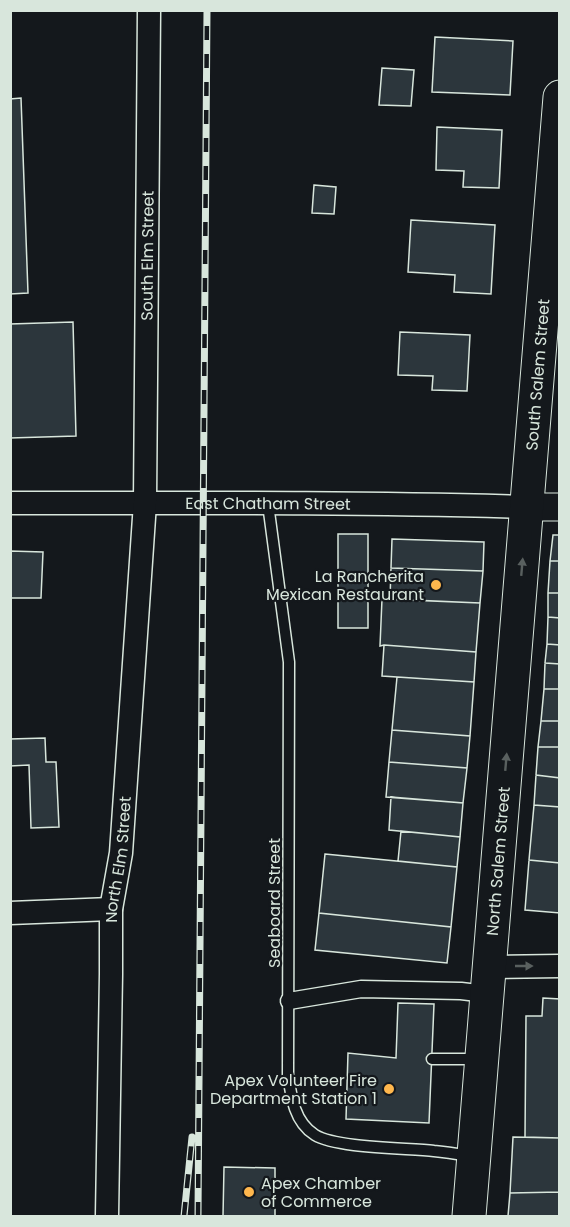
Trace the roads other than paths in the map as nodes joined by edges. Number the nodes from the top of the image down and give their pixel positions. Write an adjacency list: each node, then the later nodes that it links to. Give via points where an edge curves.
1 (149, 10): 4 (street, South Elm Street)
2 (560, 97): 6 (main road, South Salem Street)
3 (10, 503): 4 (street, East Chatham Street)
4 (145, 503): 5 (street, East Chatham Street); 8 (street, North Elm Street, via 121,853)
5 (268, 504): 6 (street, East Chatham Street); 12 (lane, Seaboard Street, via 289,662)
6 (527, 507): 7 (street); 11 (main road, North Salem Street, one-way to 6)
7 (560, 507)
8 (111, 909): 9 (street); 16 (street, North Elm Street)
9 (10, 913)
10 (560, 966): 11 (street, one-way to 10)
11 (487, 980): 12 (street, via 461,991 361,989); 14 (main road, North Salem Street)
12 (289, 1000): 15 (lane, Seaboard Street, via 290,1090 294,1110 315,1135 360,1145)
13 (432, 1059): 14 (lane)
14 (481, 1059): 15 (main road, North Salem Street)
15 (474, 1156): 17 (main road, North Salem Street)
16 (106, 1216)
17 (469, 1216)

